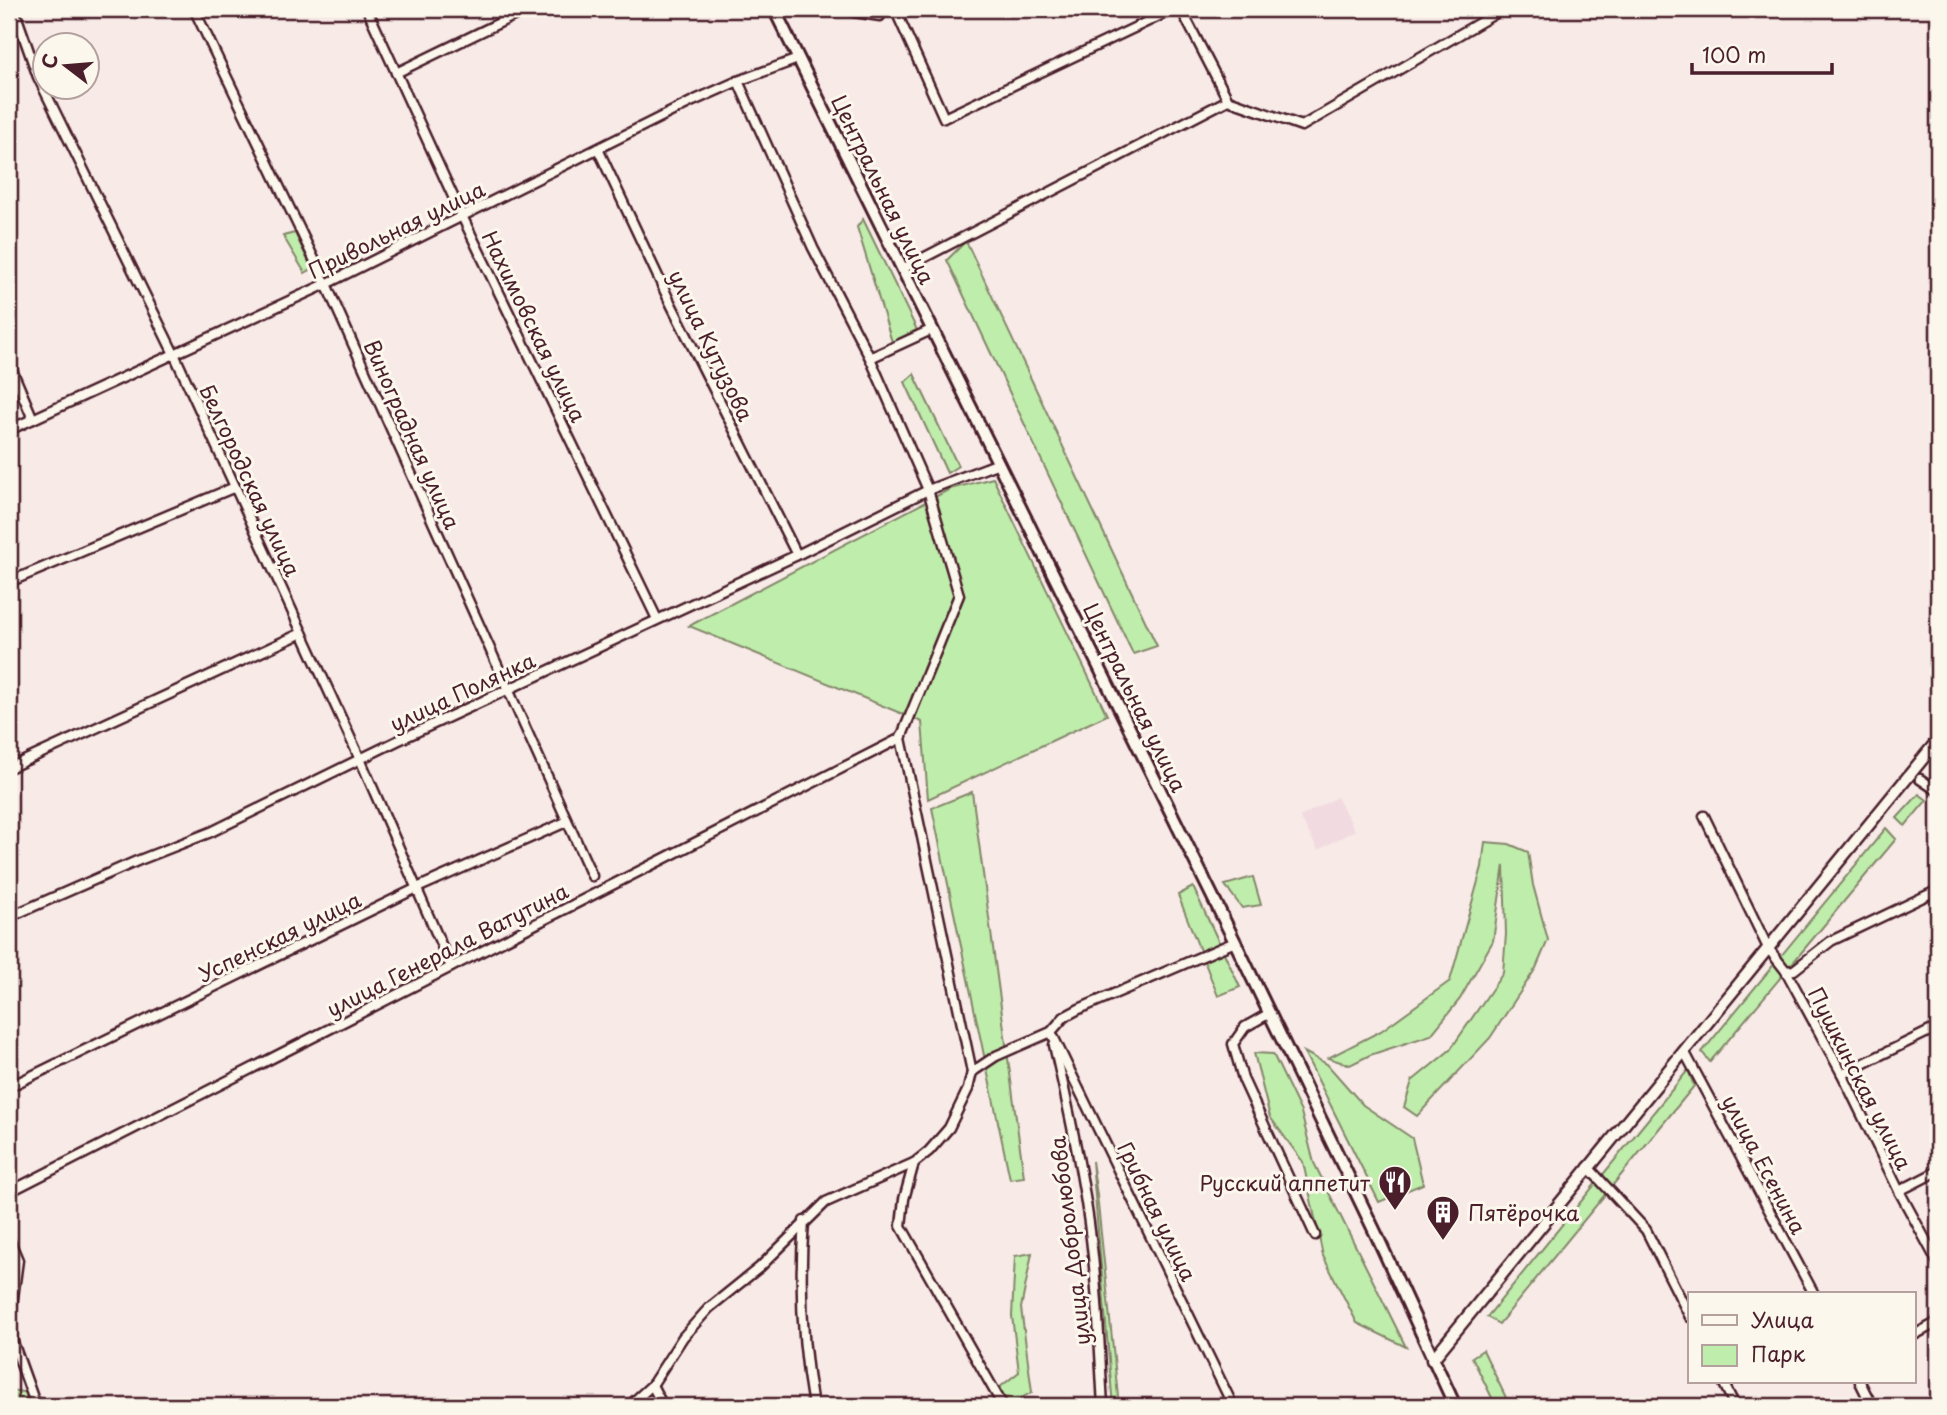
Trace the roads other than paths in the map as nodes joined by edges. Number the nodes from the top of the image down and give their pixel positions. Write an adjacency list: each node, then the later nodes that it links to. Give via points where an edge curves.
1 (14, 9): 21 (street, Белгородская улица, via 38,77)
2 (194, 9): 19 (street, Виноградная улица)
3 (367, 9): 13 (street, Нахимовская улица)
4 (528, 9): 13 (street)
5 (774, 9): 12 (main road, Центральная улица)
6 (853, 9): 7 (street, via 880,16)
7 (883, 9)
8 (895, 9): 9 (street, via 944,118)
9 (1174, 9)
10 (1181, 9): 15 (street)
11 (1503, 9): 15 (street, via 1302,126)
12 (798, 59): 14 (street, Привольная улица); 18 (main road, Центральная улица)
13 (397, 73): 17 (street, Нахимовская улица)
14 (737, 81): 16 (street, Привольная улица); 22 (street, via 813,248)
15 (1228, 100): 18 (street)
16 (598, 149): 17 (street, Привольная улица); 29 (street, улица Кутузова)
17 (462, 216): 19 (street, Привольная улица); 31 (street, Нахимовская улица)
18 (902, 269): 20 (main road, Центральная улица)
19 (326, 284): 21 (street, Привольная улица); 33 (street, Виноградная улица)
20 (933, 329): 22 (street); 26 (main road, Центральная улица)
21 (174, 356): 24 (street, Привольная улица); 27 (street, Белгородская улица)
22 (870, 358): 28 (street)
23 (9, 363): 24 (street)
24 (33, 419): 25 (street, Привольная улица)
25 (9, 430)
26 (999, 463): 28 (street, улица Полянка); 46 (main road, Центральная улица)
27 (235, 487): 30 (street); 32 (street, Белгородская улица)
28 (928, 490): 29 (street, улица Полянка); 34 (street, via 959,595)
29 (797, 555): 31 (street, улица Полянка)
30 (9, 582)
31 (657, 619): 33 (street, улица Полянка)
32 (302, 633): 36 (street, Белгородская улица); 37 (street)
33 (508, 690): 36 (street, улица Полянка); 41 (street, Виноградная улица)
34 (901, 738): 48 (street, улица Генерала Ватутина); 54 (street)
35 (1938, 740): 47 (street)
36 (360, 759): 43 (street, Белгородская улица); 45 (street, улица Полянка, via 211,832)
37 (9, 768)
38 (1920, 779): 39 (street)
39 (1938, 791)
40 (1704, 816): 47 (street, Пушкинская улица)
41 (566, 822): 42 (street, Виноградная улица); 43 (street, Успенская улица)
42 (592, 876)
43 (417, 888): 48 (street, Белгородская улица); 56 (street, Успенская улица)
44 (1938, 890): 49 (street, via 1831,941 1794,970)
45 (9, 918)
46 (1235, 942): 50 (main road, Центральная улица); 52 (street, via 1079,1009)
47 (1768, 948): 49 (street, Пушкинская улица); 53 (street)
48 (451, 967): 61 (street, улица Генерала Ватутина)
49 (1786, 971): 55 (street, Пушкинская улица)
50 (1270, 1013): 63 (street, via 1245,1027 1233,1044 1243,1079); 71 (main road, Центральная улица)
51 (1938, 1027): 55 (street)
52 (1051, 1032): 54 (street); 80 (street, улица Добролюбова, via 1087,1205); 81 (street, Грибная улица)
53 (1684, 1051): 58 (street); 66 (street, улица Есенина)
54 (972, 1072): 57 (street, via 949,1128)
55 (1842, 1074): 60 (street, Пушкинская улица)
56 (9, 1087)
57 (914, 1163): 62 (street, via 845,1191); 79 (street, via 901,1226)
58 (1588, 1167): 67 (street, via 1646,1230); 71 (street)
59 (1938, 1171): 60 (street)
60 (1899, 1191): 65 (street, Пушкинская улица)
61 (9, 1192)
62 (804, 1221): 74 (street, via 760,1267 709,1308); 78 (street, via 800,1270)
63 (1315, 1235)
64 (9, 1239): 69 (street, via 18,1260)
65 (1938, 1263)
66 (1813, 1292)
67 (1688, 1313)
68 (1938, 1322): 70 (street)
69 (9, 1330): 75 (street)
70 (1916, 1334)
71 (1432, 1360): 82 (main road, Центральная улица)
72 (1724, 1384): 83 (street)
73 (1861, 1384): 84 (street)
74 (652, 1385): 76 (street); 77 (street)
75 (36, 1406)
76 (629, 1406)
77 (663, 1406)
78 (813, 1406)
79 (1003, 1406)
80 (1103, 1406)
81 (1233, 1406)
82 (1455, 1406)
83 (1735, 1406)
84 (1872, 1406)

